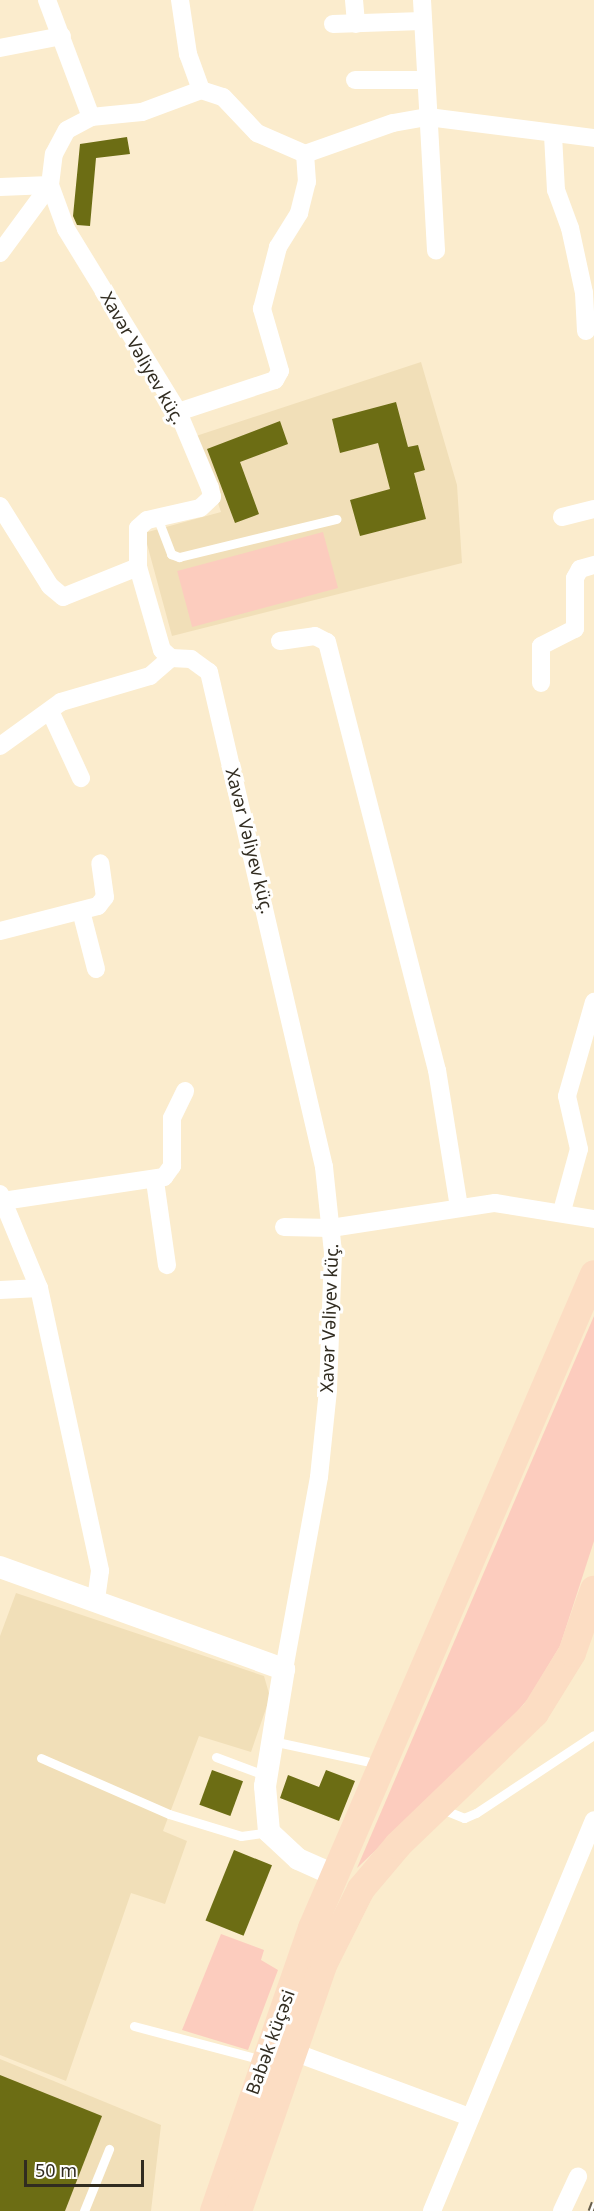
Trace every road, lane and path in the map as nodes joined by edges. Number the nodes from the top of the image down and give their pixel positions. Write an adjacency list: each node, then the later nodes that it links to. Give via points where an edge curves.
1 (47, 0): 8 (street)
2 (180, 0): 12 (street, via 188,54)
3 (354, 0): 7 (street)
4 (422, 0): 5 (street)
5 (422, 21): 7 (street); 11 (street)
6 (333, 24): 7 (street)
7 (356, 24)
8 (62, 36): 9 (street); 13 (street)
9 (0, 48)
10 (355, 80): 11 (street)
11 (425, 80): 14 (street)
12 (201, 90): 13 (street, via 142,112); 17 (street, via 223,97 257,133)
13 (91, 117): 18 (street, via 74,124 60,139)
14 (428, 117): 15 (street); 17 (street, via 393,123); 20 (street)
15 (554, 135): 16 (street); 22 (street, via 556,190 570,228 584,293)
16 (594, 138)
17 (305, 154): 23 (street, via 307,182 299,213 278,247 263,302 280,371 275,380)
18 (50, 185): 19 (street); 21 (street); 23 (street, Xavər Vəliyev küç., via 66,230)
19 (0, 187)
20 (436, 251)
21 (0, 253)
22 (586, 331)
23 (178, 412): 27 (street, Xavər Vəliyev küç., via 212,497 200,508)
24 (0, 506): 30 (street, via 50,586 63,597)
25 (594, 509): 26 (street)
26 (562, 517)
27 (157, 518): 28 (lane, via 171,554 179,557); 30 (street, via 138,528)
28 (336, 519)
29 (594, 566): 33 (street, via 580,569 575,578 575,629 541,646)
30 (138, 567): 32 (street, via 155,635)
31 (280, 641): 45 (street, via 315,636 327,642 435,1059)
32 (171, 658): 34 (street, via 150,676 70,697); 49 (street, Xavər Vəliyev küç., via 191,659 209,672 309,1089)
33 (541, 683)
34 (50, 711): 35 (street); 36 (street)
35 (0, 746)
36 (81, 778)
37 (100, 863): 38 (street, via 105,897 98,906)
38 (81, 910): 39 (street); 40 (street)
39 (0, 931)
40 (96, 969)
41 (594, 1002): 46 (street, via 567,1096 579,1149)
42 (185, 1090): 43 (street, via 172,1118 172,1166)
43 (155, 1181): 44 (street); 50 (street)
44 (1, 1198): 52 (street)
45 (459, 1207): 46 (street, via 495,1203); 49 (street)
46 (562, 1210): 47 (street)
47 (594, 1219)
48 (284, 1227): 49 (street)
49 (332, 1228): 57 (street, Xavər Vəliyev küç., via 328,1390 320,1477)
50 (167, 1265)
51 (594, 1274): 62 (main road, Babək küçəsi)
52 (39, 1288): 53 (street); 56 (street, via 100,1571)
53 (0, 1290)
54 (0, 1567): 56 (street)
55 (594, 1590): 64 (main road, Babək küçəsi, via 572,1653 536,1713)
56 (96, 1600): 57 (street)
57 (284, 1669): 59 (street, Xavər Vəliyev küç.)
58 (594, 1735): 64 (lane, via 476,1813 464,1818 451,1816)
59 (273, 1741): 62 (lane); 63 (street, Xavər Vəliyev küç.)
60 (216, 1757): 63 (lane)
61 (41, 1758): 66 (lane, via 169,1814 241,1836)
62 (381, 1764): 67 (main road, Babək küçəsi)
63 (267, 1776): 66 (street, Xavər Vəliyev küç., via 264,1812)
64 (438, 1806): 69 (main road, Babək küçəsi, via 361,1889 324,1963)
65 (594, 1820): 71 (street)
66 (269, 1832): 67 (street, via 298,1859)
67 (334, 1875): 70 (main road, Babək küçəsi)
68 (134, 2026): 70 (lane)
69 (291, 2051): 71 (street); 76 (main road, Babək küçəsi)
70 (263, 2060): 75 (main road, Babək küçəsi)
71 (469, 2117): 77 (street)
72 (109, 2149): 74 (lane)
73 (578, 2176): 78 (street)
74 (84, 2211)
75 (214, 2211)
76 (238, 2211)
77 (432, 2211)
78 (562, 2211)

